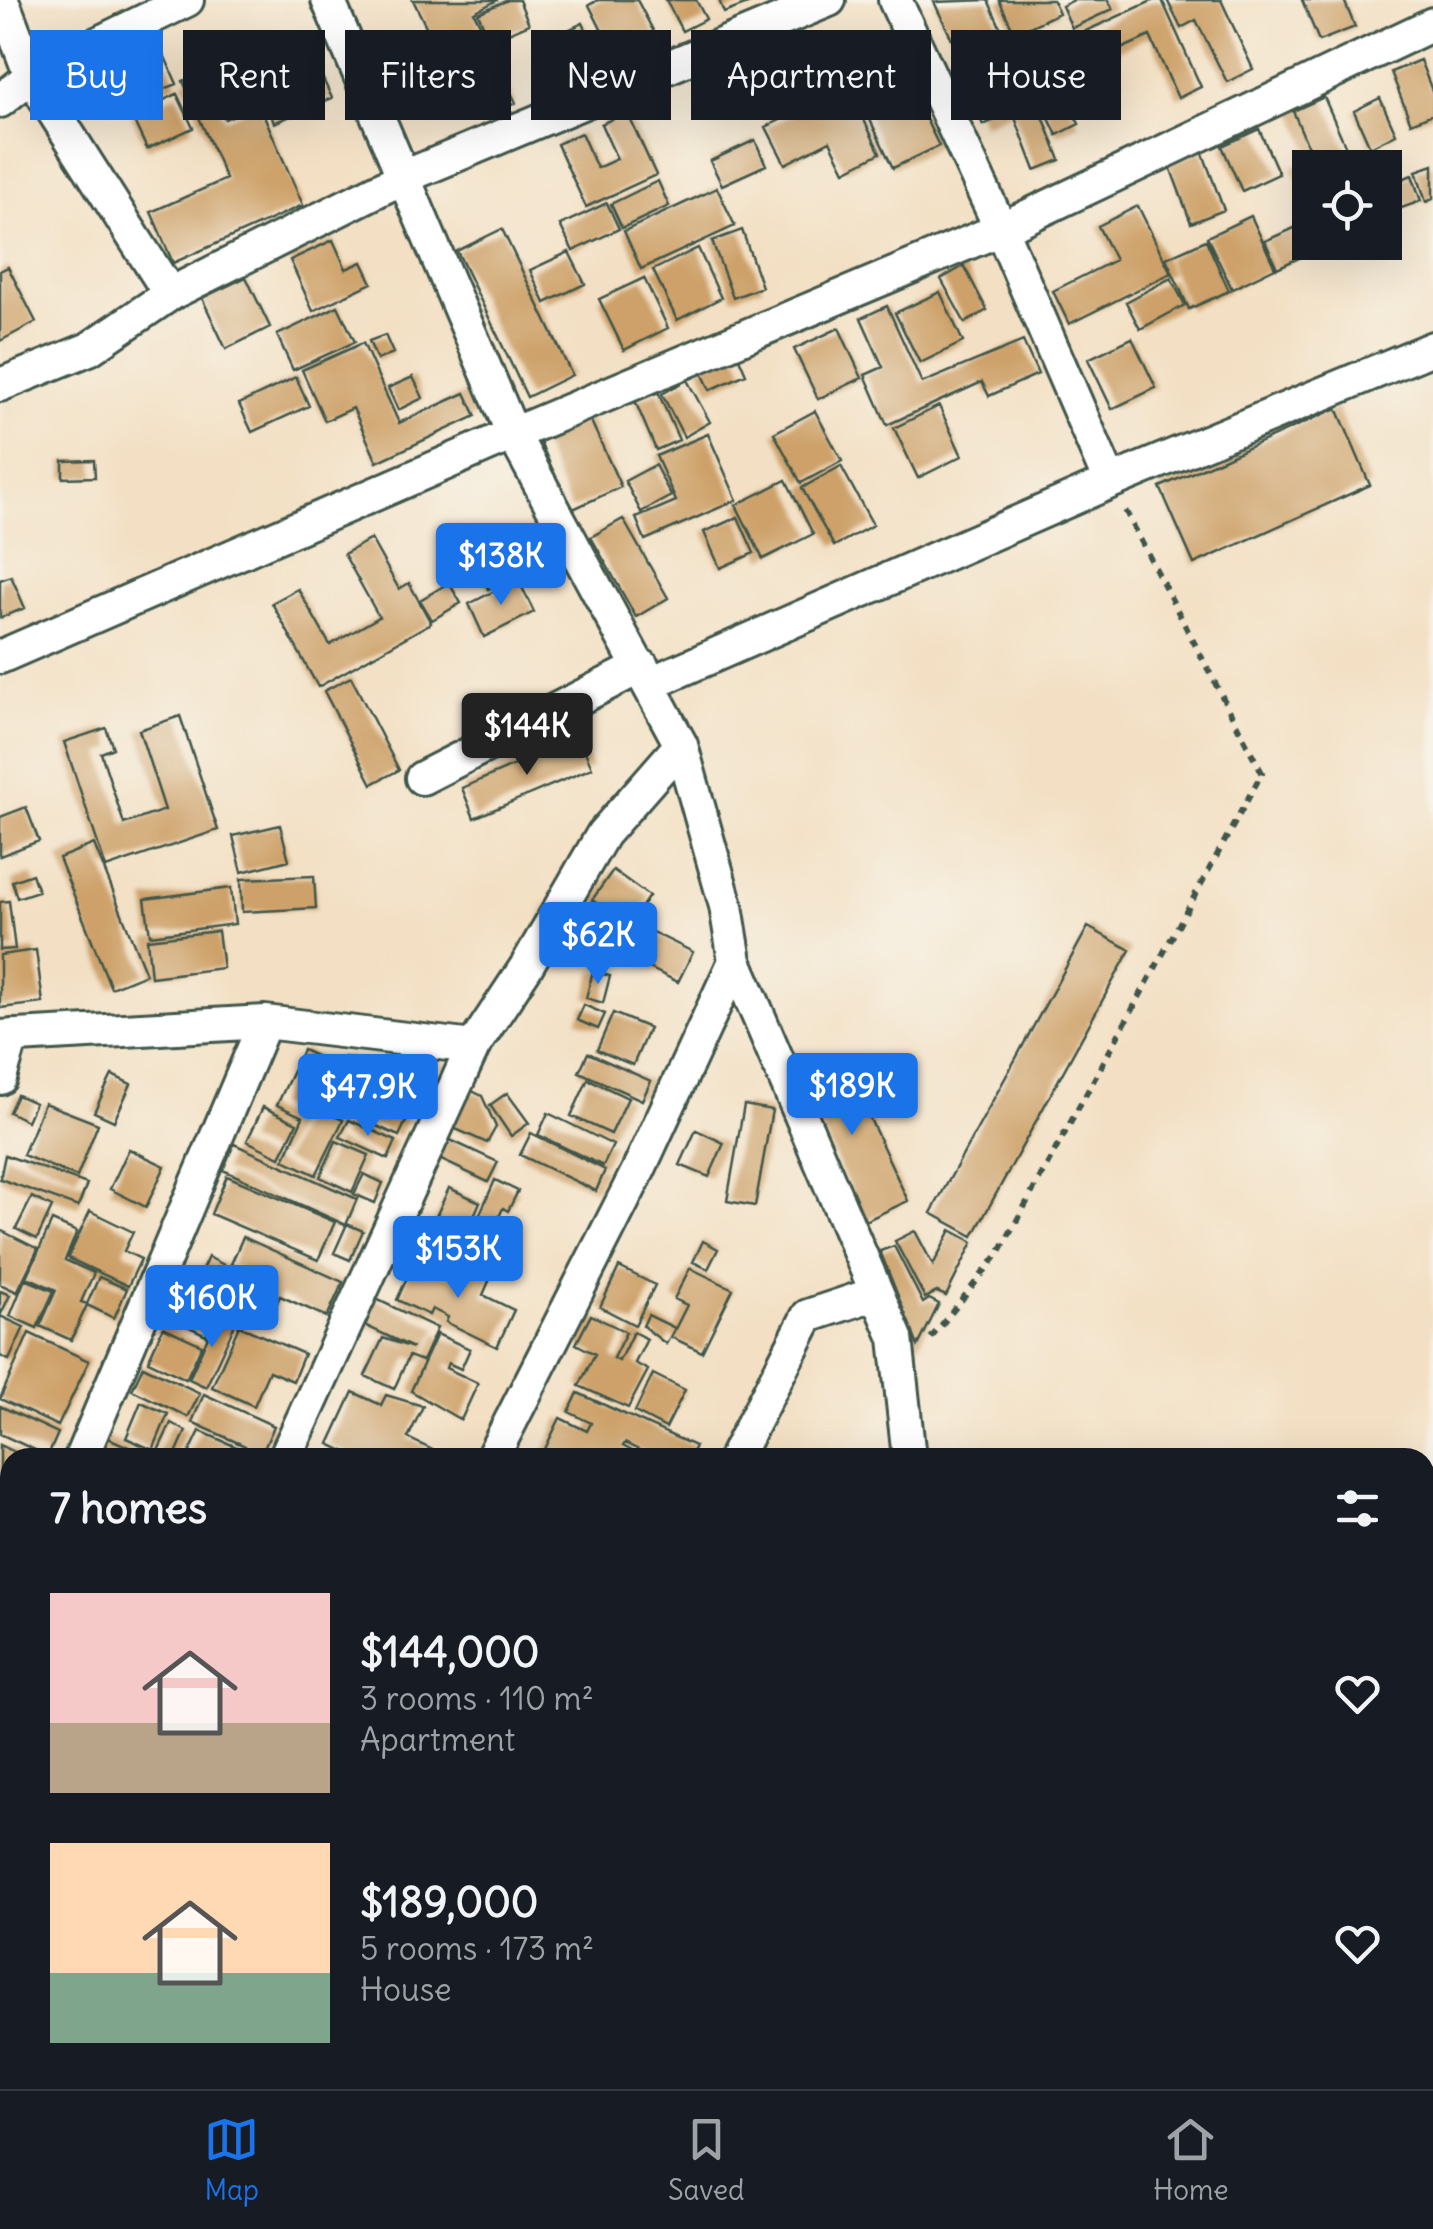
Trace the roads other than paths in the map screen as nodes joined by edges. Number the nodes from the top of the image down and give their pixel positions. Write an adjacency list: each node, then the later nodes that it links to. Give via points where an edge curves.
1 (2, 0): 8 (street)
2 (187, 0): 7 (street)
3 (328, 0): 12 (street)
4 (829, 0): 12 (street)
5 (895, 0): 13 (street)
6 (1433, 24): 13 (street)
7 (125, 30)
8 (30, 73)
9 (30, 77): 10 (street)
10 (0, 100)
11 (59, 120): 14 (street)
12 (404, 177): 14 (street); 17 (street)
13 (1001, 229): 17 (street); 18 (street)
14 (170, 294): 16 (street, via 89,349)
15 (1433, 348): 18 (street)
16 (0, 384)
17 (513, 434): 19 (street); 20 (street)
18 (1110, 482): 20 (street)
19 (0, 657)
20 (646, 674): 21 (street); 22 (street)
21 (681, 744): 23 (street); 26 (street, via 603,834)
22 (422, 778)
23 (735, 961): 28 (street); 31 (street, via 638,1171)
24 (266, 1022): 25 (street); 26 (street); 29 (street)
25 (6, 1036): 27 (street)
26 (473, 1046): 30 (street)
27 (0, 1078)
28 (874, 1294): 32 (street, via 808,1316); 33 (street, via 896,1338)
29 (84, 1448)
30 (291, 1448)
31 (497, 1448)
32 (741, 1448)
33 (907, 1448)

